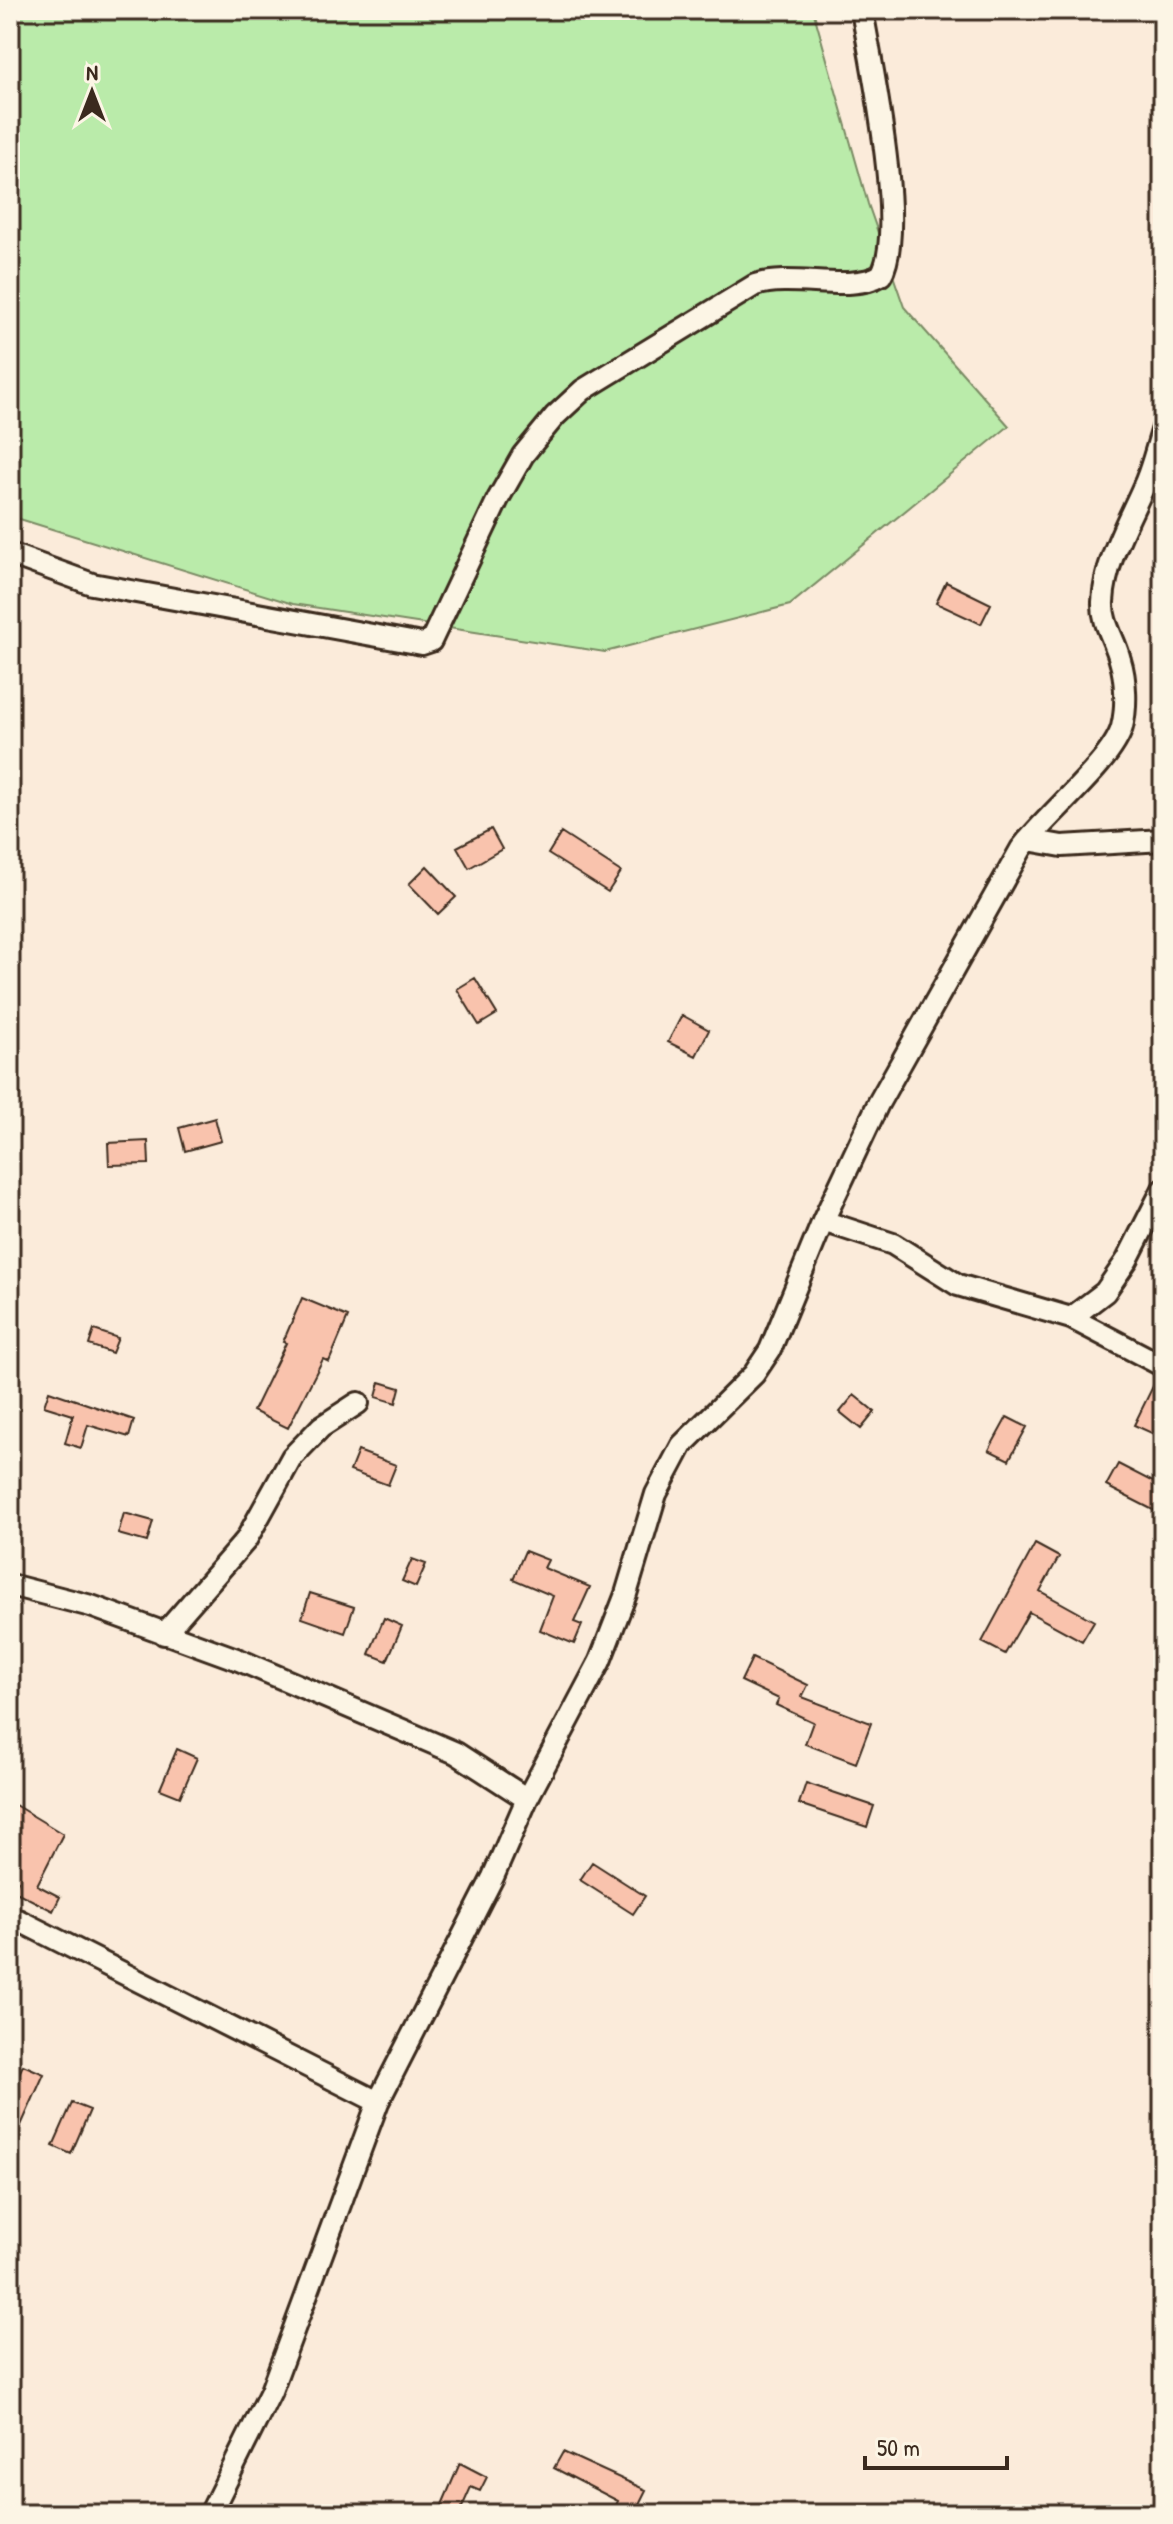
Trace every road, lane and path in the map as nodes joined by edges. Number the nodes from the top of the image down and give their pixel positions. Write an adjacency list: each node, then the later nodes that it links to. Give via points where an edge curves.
1 (862, 10): 3 (street, via 886,149 889,241 881,275 865,281 755,285 583,390 523,455 431,641 331,630 275,615 92,584)
2 (1163, 428): 4 (street, via 1117,546 1103,598 1103,617 1124,679 1122,728 1109,754)
3 (10, 554)
4 (1028, 840): 5 (street, via 1062,846); 7 (street, via 878,1104)
5 (1163, 840)
6 (1163, 1189): 8 (street, via 1105,1292)
7 (823, 1221): 8 (street, via 893,1244 958,1285); 13 (street, via 770,1350 754,1374 682,1445 656,1494 600,1661)
8 (1071, 1318): 9 (street)
9 (1163, 1366)
10 (358, 1403): 12 (street, via 321,1427 292,1457 246,1540)
11 (10, 1585): 12 (street, via 91,1606)
12 (164, 1634): 13 (street, via 239,1660 456,1753)
13 (527, 1799): 15 (street)
14 (10, 1916): 15 (street)
15 (378, 2102): 16 (street, via 271,2391)
16 (210, 2514)

